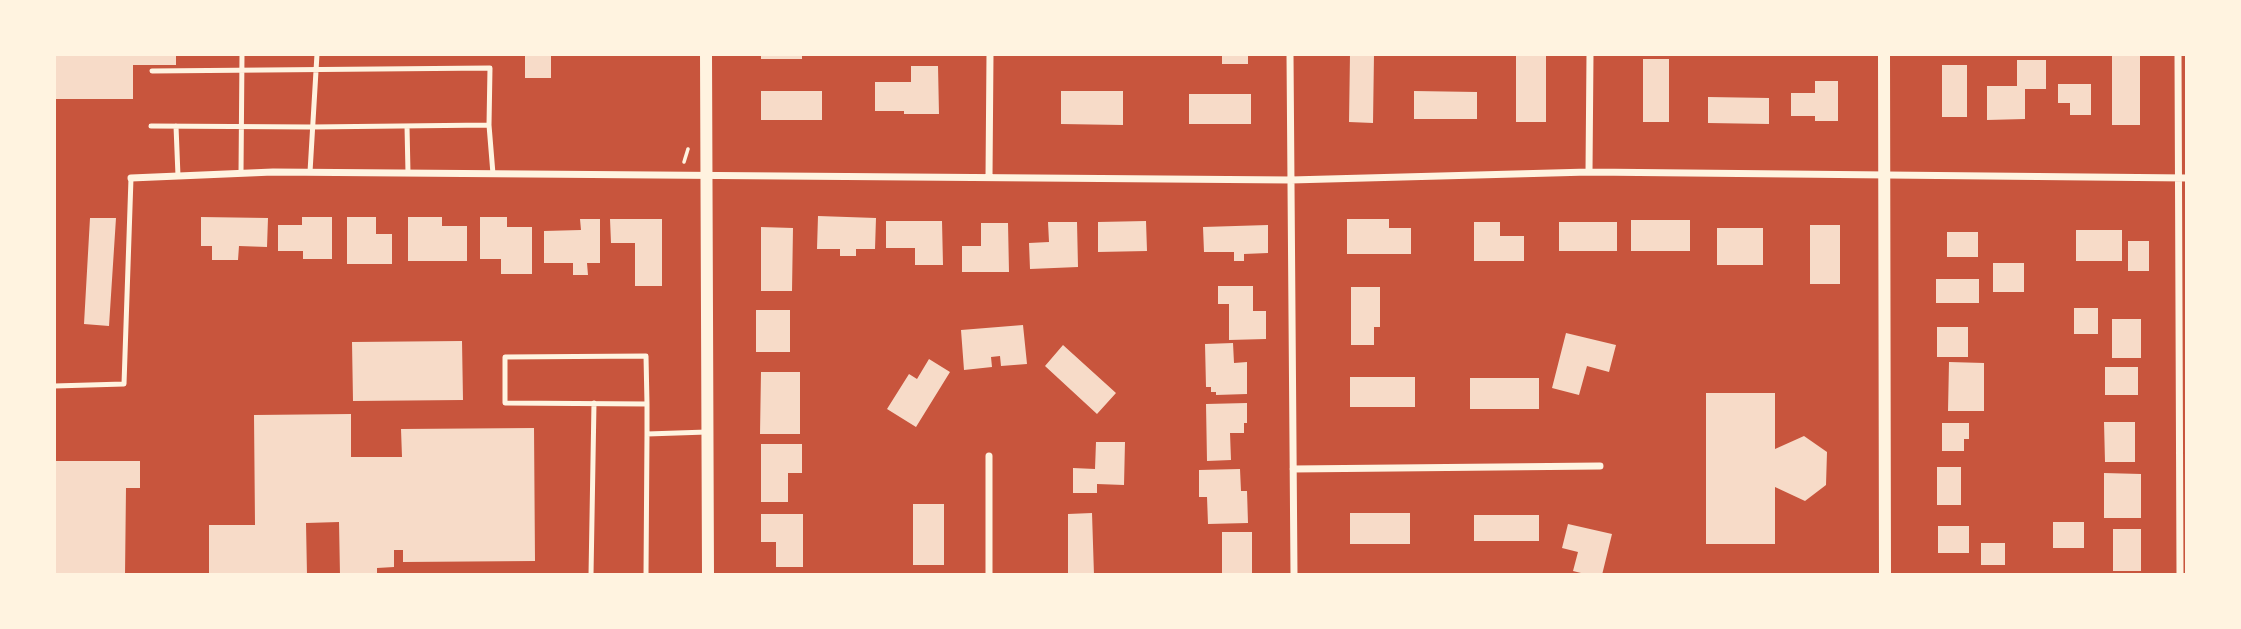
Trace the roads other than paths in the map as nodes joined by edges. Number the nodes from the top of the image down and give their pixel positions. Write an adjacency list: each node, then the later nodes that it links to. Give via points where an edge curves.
1 (242, 54): 9 (lane)
2 (317, 54): 10 (lane)
3 (706, 54): 24 (street)
4 (990, 54): 26 (street)
5 (1290, 54): 30 (street)
6 (1590, 54): 19 (street)
7 (1884, 54): 23 (street)
8 (2178, 54): 28 (street)
9 (242, 70): 10 (lane); 11 (lane); 16 (lane)
10 (315, 70): 13 (lane, via 489,68); 17 (lane)
11 (152, 71)
12 (407, 125): 13 (lane); 17 (lane); 21 (lane)
13 (489, 125): 22 (lane)
14 (151, 127): 15 (lane)
15 (176, 127): 16 (lane); 25 (lane)
16 (242, 127): 17 (lane); 20 (lane)
17 (312, 127): 18 (lane)
18 (310, 172): 20 (street); 21 (street)
19 (1589, 172): 23 (street); 30 (street)
20 (241, 173): 25 (street)
21 (408, 173): 22 (street)
22 (494, 174): 24 (street)
23 (1885, 174): 28 (street); 44 (street)
24 (705, 175): 26 (street); 34 (street)
25 (178, 176): 27 (street)
26 (989, 177): 30 (street)
27 (131, 178): 31 (lane, via 124,384)
28 (2177, 178): 29 (street); 45 (street)
29 (2187, 178)
30 (1291, 180): 38 (street)
31 (54, 386)
32 (594, 403): 33 (lane); 33 (lane, via 505,404 505,358 646,356); 39 (lane)
33 (646, 404): 35 (lane)
34 (707, 432): 35 (lane); 41 (street)
35 (647, 434): 40 (lane)
36 (989, 456): 42 (street)
37 (1600, 466): 38 (street)
38 (1293, 469): 43 (street)
39 (591, 575)
40 (646, 575)
41 (708, 575)
42 (989, 575)
43 (1294, 575)
44 (1885, 575)
45 (2180, 575)

